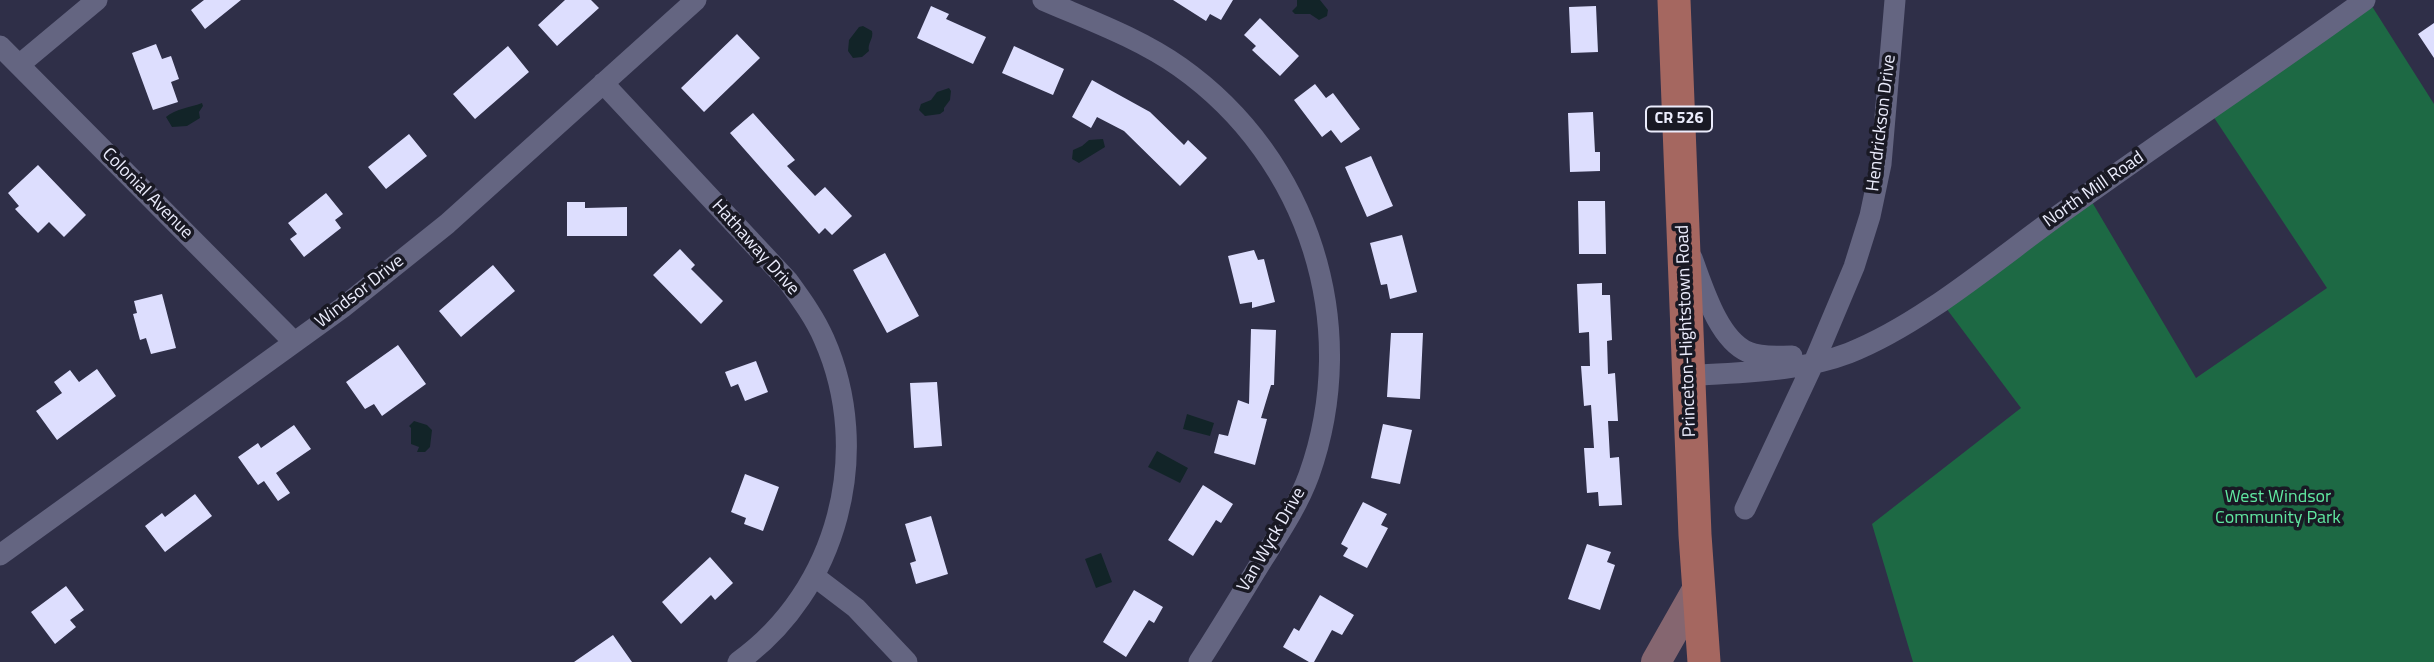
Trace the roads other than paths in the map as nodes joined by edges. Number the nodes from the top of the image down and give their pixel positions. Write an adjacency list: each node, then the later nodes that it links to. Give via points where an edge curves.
1 (97, 0): 8 (street)
2 (696, 0): 9 (street, Windsor Drive)
3 (1043, 0): 20 (street, Van Wyck Drive, via 1148,47 1179,66 1235,114 1291,193 1321,272 1331,357 1328,399 1309,476 1294,509)
4 (1674, 0): 10 (main road, Princeton-Hightstown Road / CR 526)
5 (1895, 0): 12 (street, Hendrickson Drive, via 1881,164 1870,216)
6 (2365, 0): 12 (street, North Mill Road, via 1931,307 1849,353)
7 (0, 46): 8 (street, Colonial Avenue)
8 (19, 65): 11 (street, Colonial Avenue)
9 (603, 83): 11 (street, Windsor Drive, via 447,224); 16 (street, Hathaway Drive, via 788,281 824,340 844,406 846,467 835,527)
10 (1684, 238): 12 (street, North Mill Road, via 1729,340 1757,355 1800,356); 13 (main road, Princeton-Hightstown Road / CR 526)
11 (295, 342): 15 (street, Windsor Drive)
12 (1814, 362): 13 (street, North Mill Road); 14 (street)
13 (1688, 376): 17 (main road, Princeton-Hightstown Road / CR 526)
14 (1745, 509)
15 (0, 555)
16 (814, 576): 18 (street, Hathaway Drive, via 775,629); 19 (street, via 856,608)
17 (1698, 588): 21 (main road); 22 (main road, Princeton-Hightstown Road)
18 (737, 662)
19 (907, 662)
20 (1199, 662)
21 (1656, 662)
22 (1704, 662)

